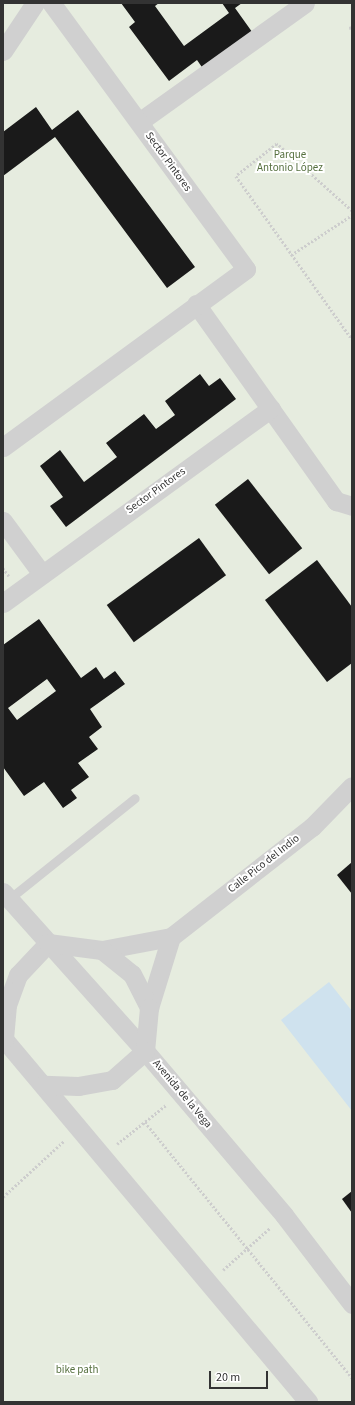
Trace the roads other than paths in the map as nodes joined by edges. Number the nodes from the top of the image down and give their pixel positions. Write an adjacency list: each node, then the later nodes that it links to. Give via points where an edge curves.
1 (35, 3): 4 (street)
2 (51, 3): 5 (street, Sector Pintores)
3 (305, 3): 5 (street, Sector Pintores)
4 (3, 50)
5 (139, 122): 6 (street, Sector Pintores, via 246,269)
6 (196, 304): 7 (street); 8 (street, Sector Pintores)
7 (271, 408): 9 (street, via 336,501); 11 (street, Sector Pintores)
8 (3, 447)
9 (352, 506)
10 (3, 521): 11 (street)
11 (42, 574): 12 (street, Sector Pintores)
12 (3, 602)
13 (352, 786): 16 (street, Calle Pico del Indio, via 312,827)
14 (135, 798): 15 (lane)
15 (6, 896): 17 (street, Avenida de la Vega)
16 (171, 937): 18 (street, Calle Pico del Indio); 19 (street)
17 (48, 943): 18 (street); 20 (street, via 18,975 7,1005); 21 (street, Avenida de la Vega)
18 (102, 950): 19 (street, via 132,974)
19 (149, 1008): 21 (street)
20 (3, 1039): 22 (street)
21 (146, 1051): 22 (street, via 112,1080 78,1086); 23 (street, Avenida de la Vega, via 284,1216)
22 (44, 1085): 24 (street)
23 (352, 1304)
24 (308, 1402)

